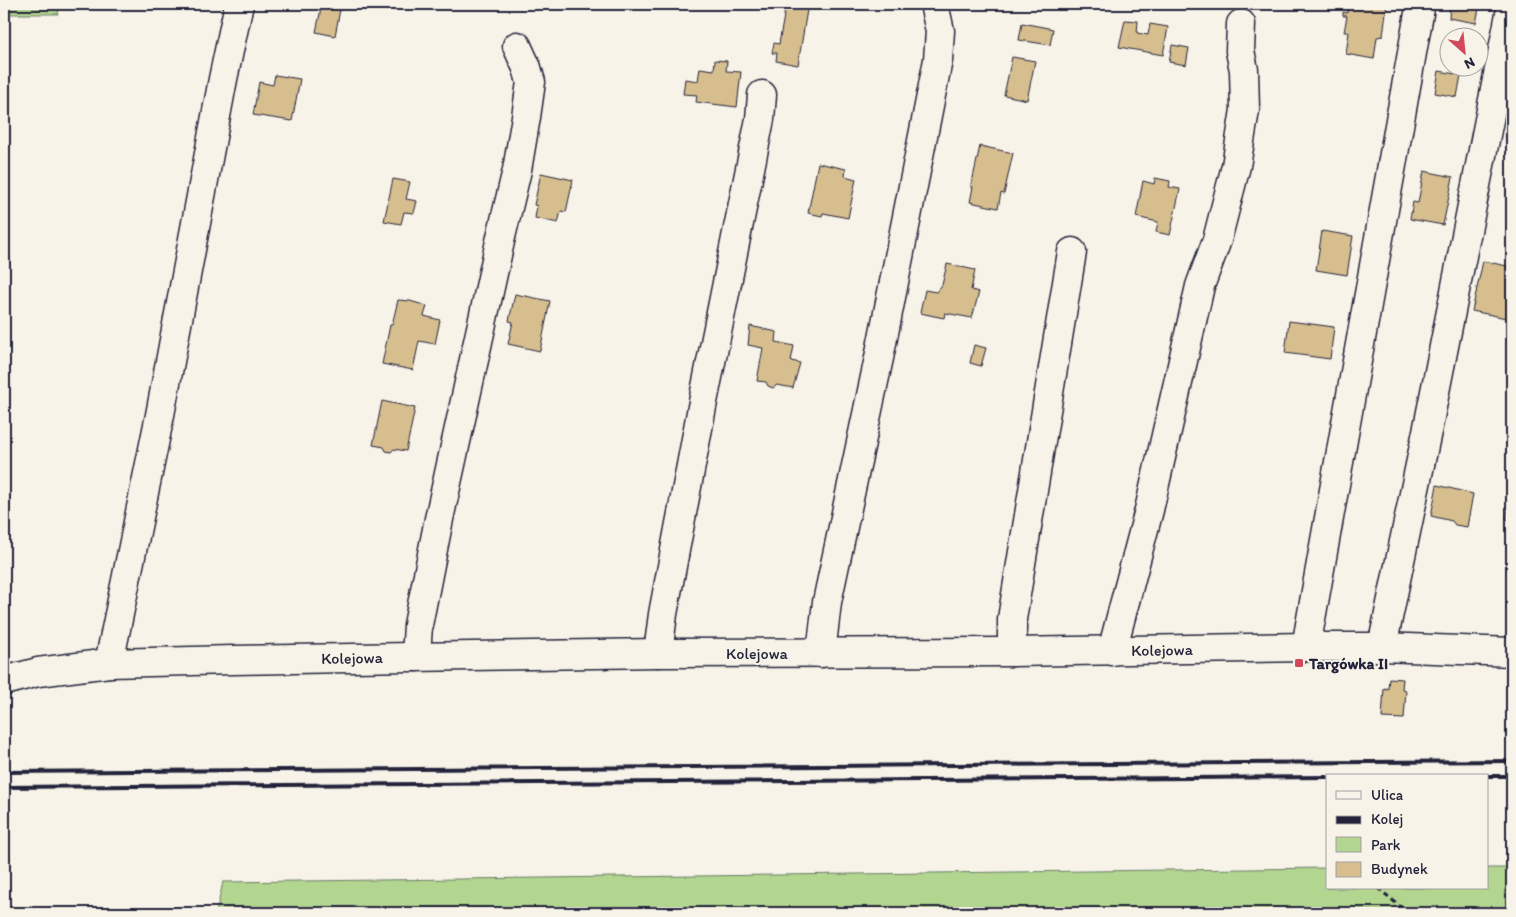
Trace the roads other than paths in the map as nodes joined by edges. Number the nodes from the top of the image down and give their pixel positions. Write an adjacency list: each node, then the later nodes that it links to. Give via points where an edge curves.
1 (239, 4): 17 (street)
2 (934, 4): 15 (street, via 940,31 938,60 827,602)
3 (1512, 4): 10 (street)
4 (1420, 8): 9 (street)
5 (1241, 24): 11 (street, via 1245,102 1242,138 1217,240 1200,286 1149,510)
6 (517, 46): 16 (street, via 530,82 526,117 437,528 418,625)
7 (762, 95): 14 (street)
8 (1072, 252): 12 (street, via 1012,620)
9 (1306, 647): 10 (street, Kolejowa); 11 (street, Kolejowa)
10 (1382, 647): 13 (street, Kolejowa)
11 (1112, 651): 12 (street, Kolejowa)
12 (1012, 652): 15 (street, Kolejowa)
13 (1512, 652)
14 (658, 653): 15 (street, Kolejowa); 16 (street, Kolejowa)
15 (821, 653)
16 (416, 657): 17 (street, Kolejowa)
17 (109, 663): 18 (street, Kolejowa, via 38,672)
18 (4, 681)

